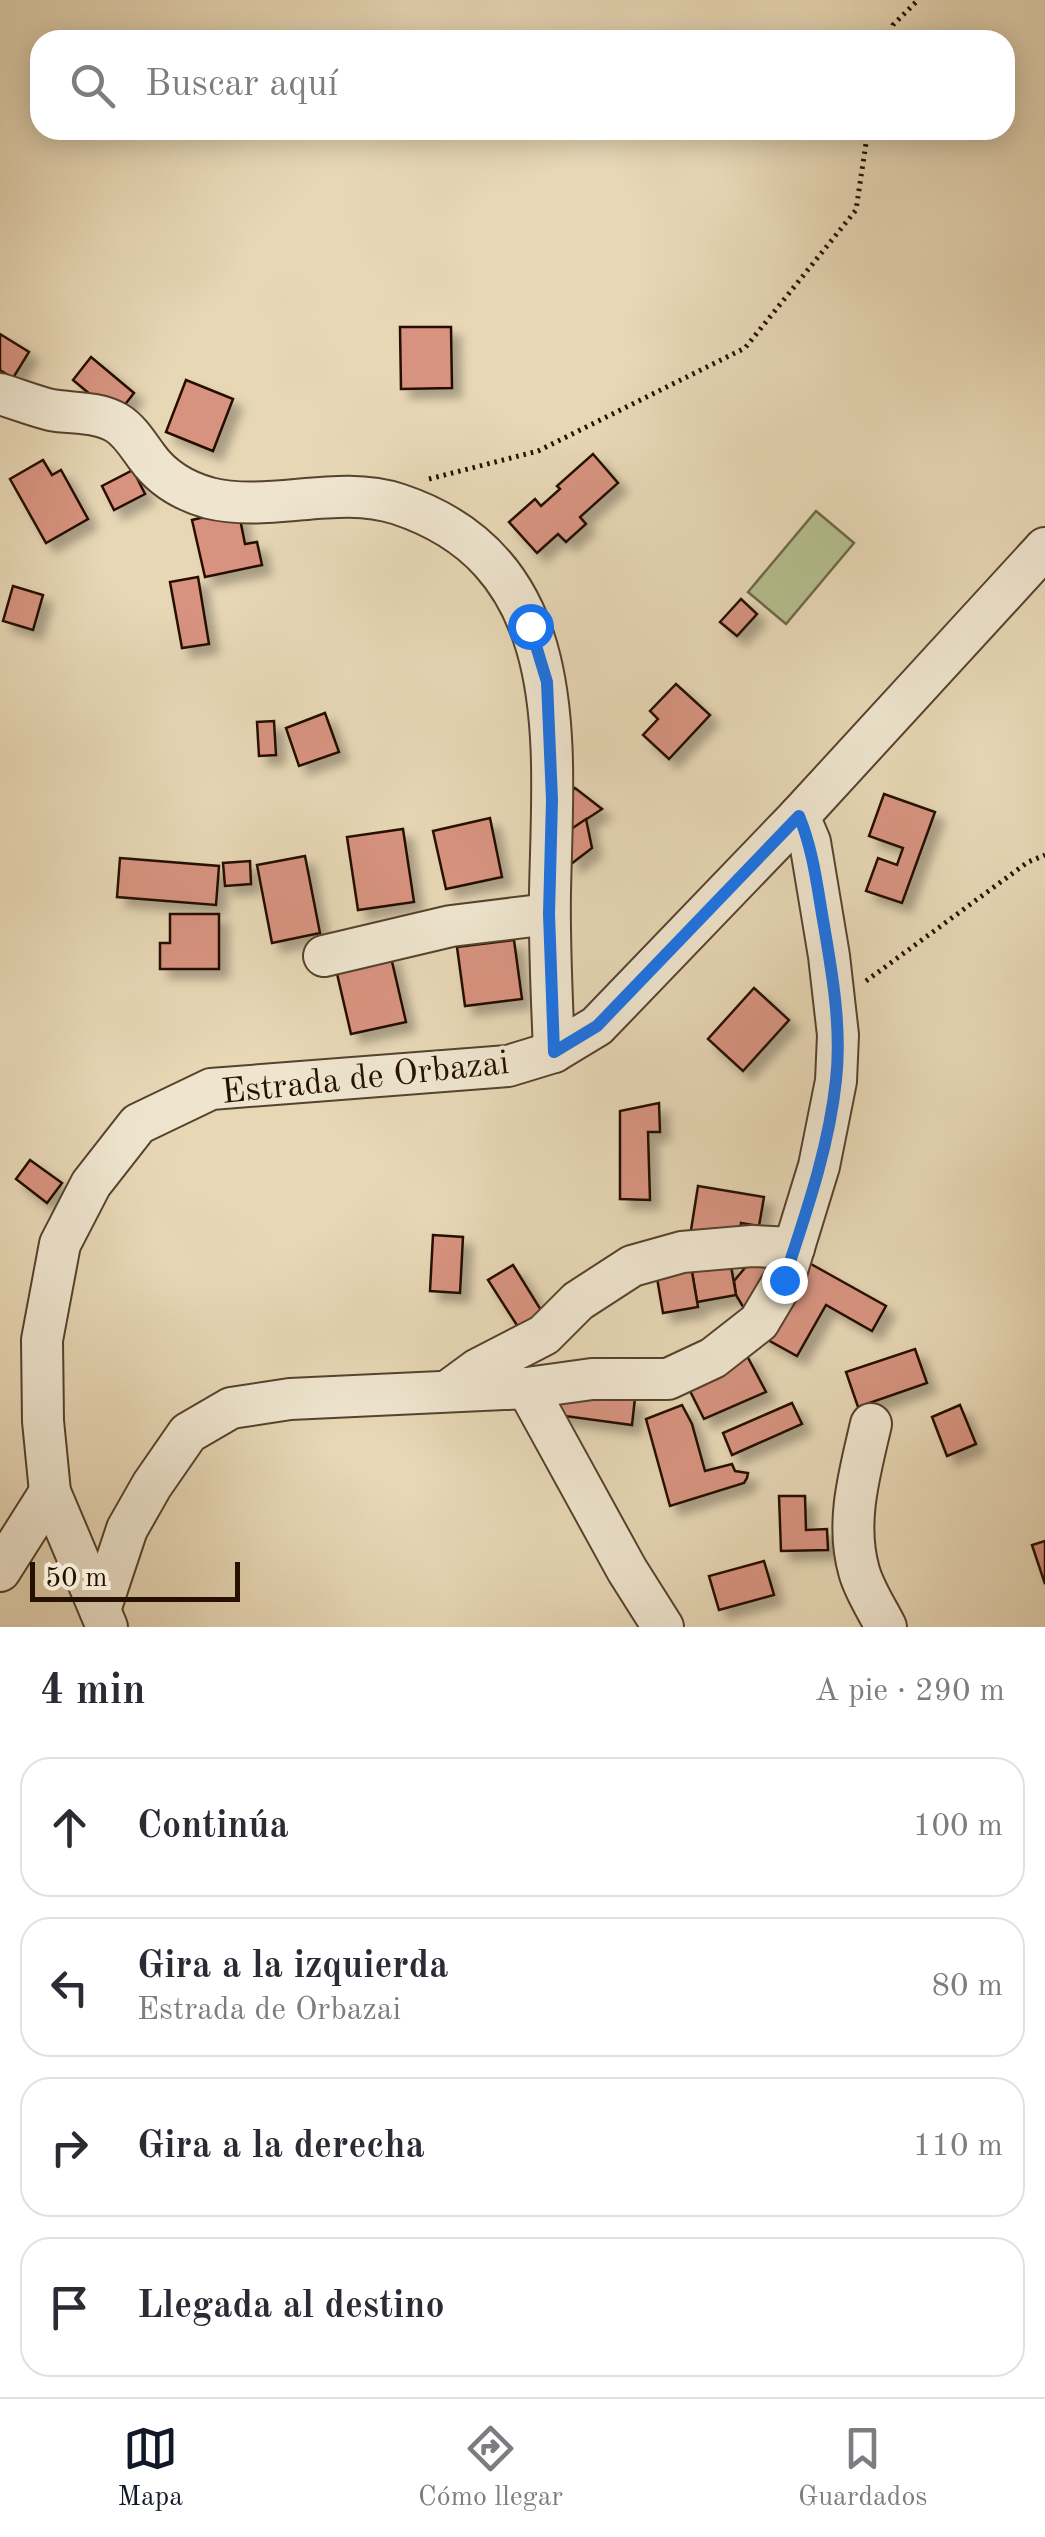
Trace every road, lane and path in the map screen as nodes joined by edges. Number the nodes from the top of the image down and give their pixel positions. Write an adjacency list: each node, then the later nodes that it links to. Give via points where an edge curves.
1 (918, 0): 2 (path)
2 (892, 30)
3 (866, 140): 5 (path, via 856,210 745,348 538,451)
4 (0, 394): 9 (street, via 118,423 183,490 214,499 392,502 430,515 475,546 510,582 547,682)
5 (412, 484)
6 (1045, 548): 7 (street, Estrada de Orbazai)
7 (799, 816): 11 (street, via 810,842); 12 (street, Estrada de Orbazai, via 597,1026)
8 (1045, 854): 11 (path)
9 (549, 914): 10 (street, via 451,926); 12 (street)
10 (324, 956)
11 (834, 1003): 13 (street, via 836,1081)
12 (554, 1052): 17 (street, Estrada de Orbazai, via 508,1066 211,1089 138,1124 91,1184 60,1244 42,1340)
13 (794, 1248): 14 (street, via 759,1322 713,1358 668,1378 592,1378); 15 (street, via 682,1252 632,1266 578,1301 544,1335)
14 (527, 1388): 15 (street); 20 (street)
15 (448, 1391): 19 (street, via 232,1408 188,1433 127,1529)
16 (871, 1424): 21 (street, via 852,1538 859,1574)
17 (50, 1492): 18 (street); 19 (street, Estrada de Orbazai)
18 (0, 1571)
19 (104, 1618)
20 (663, 1627)
21 (886, 1627)

